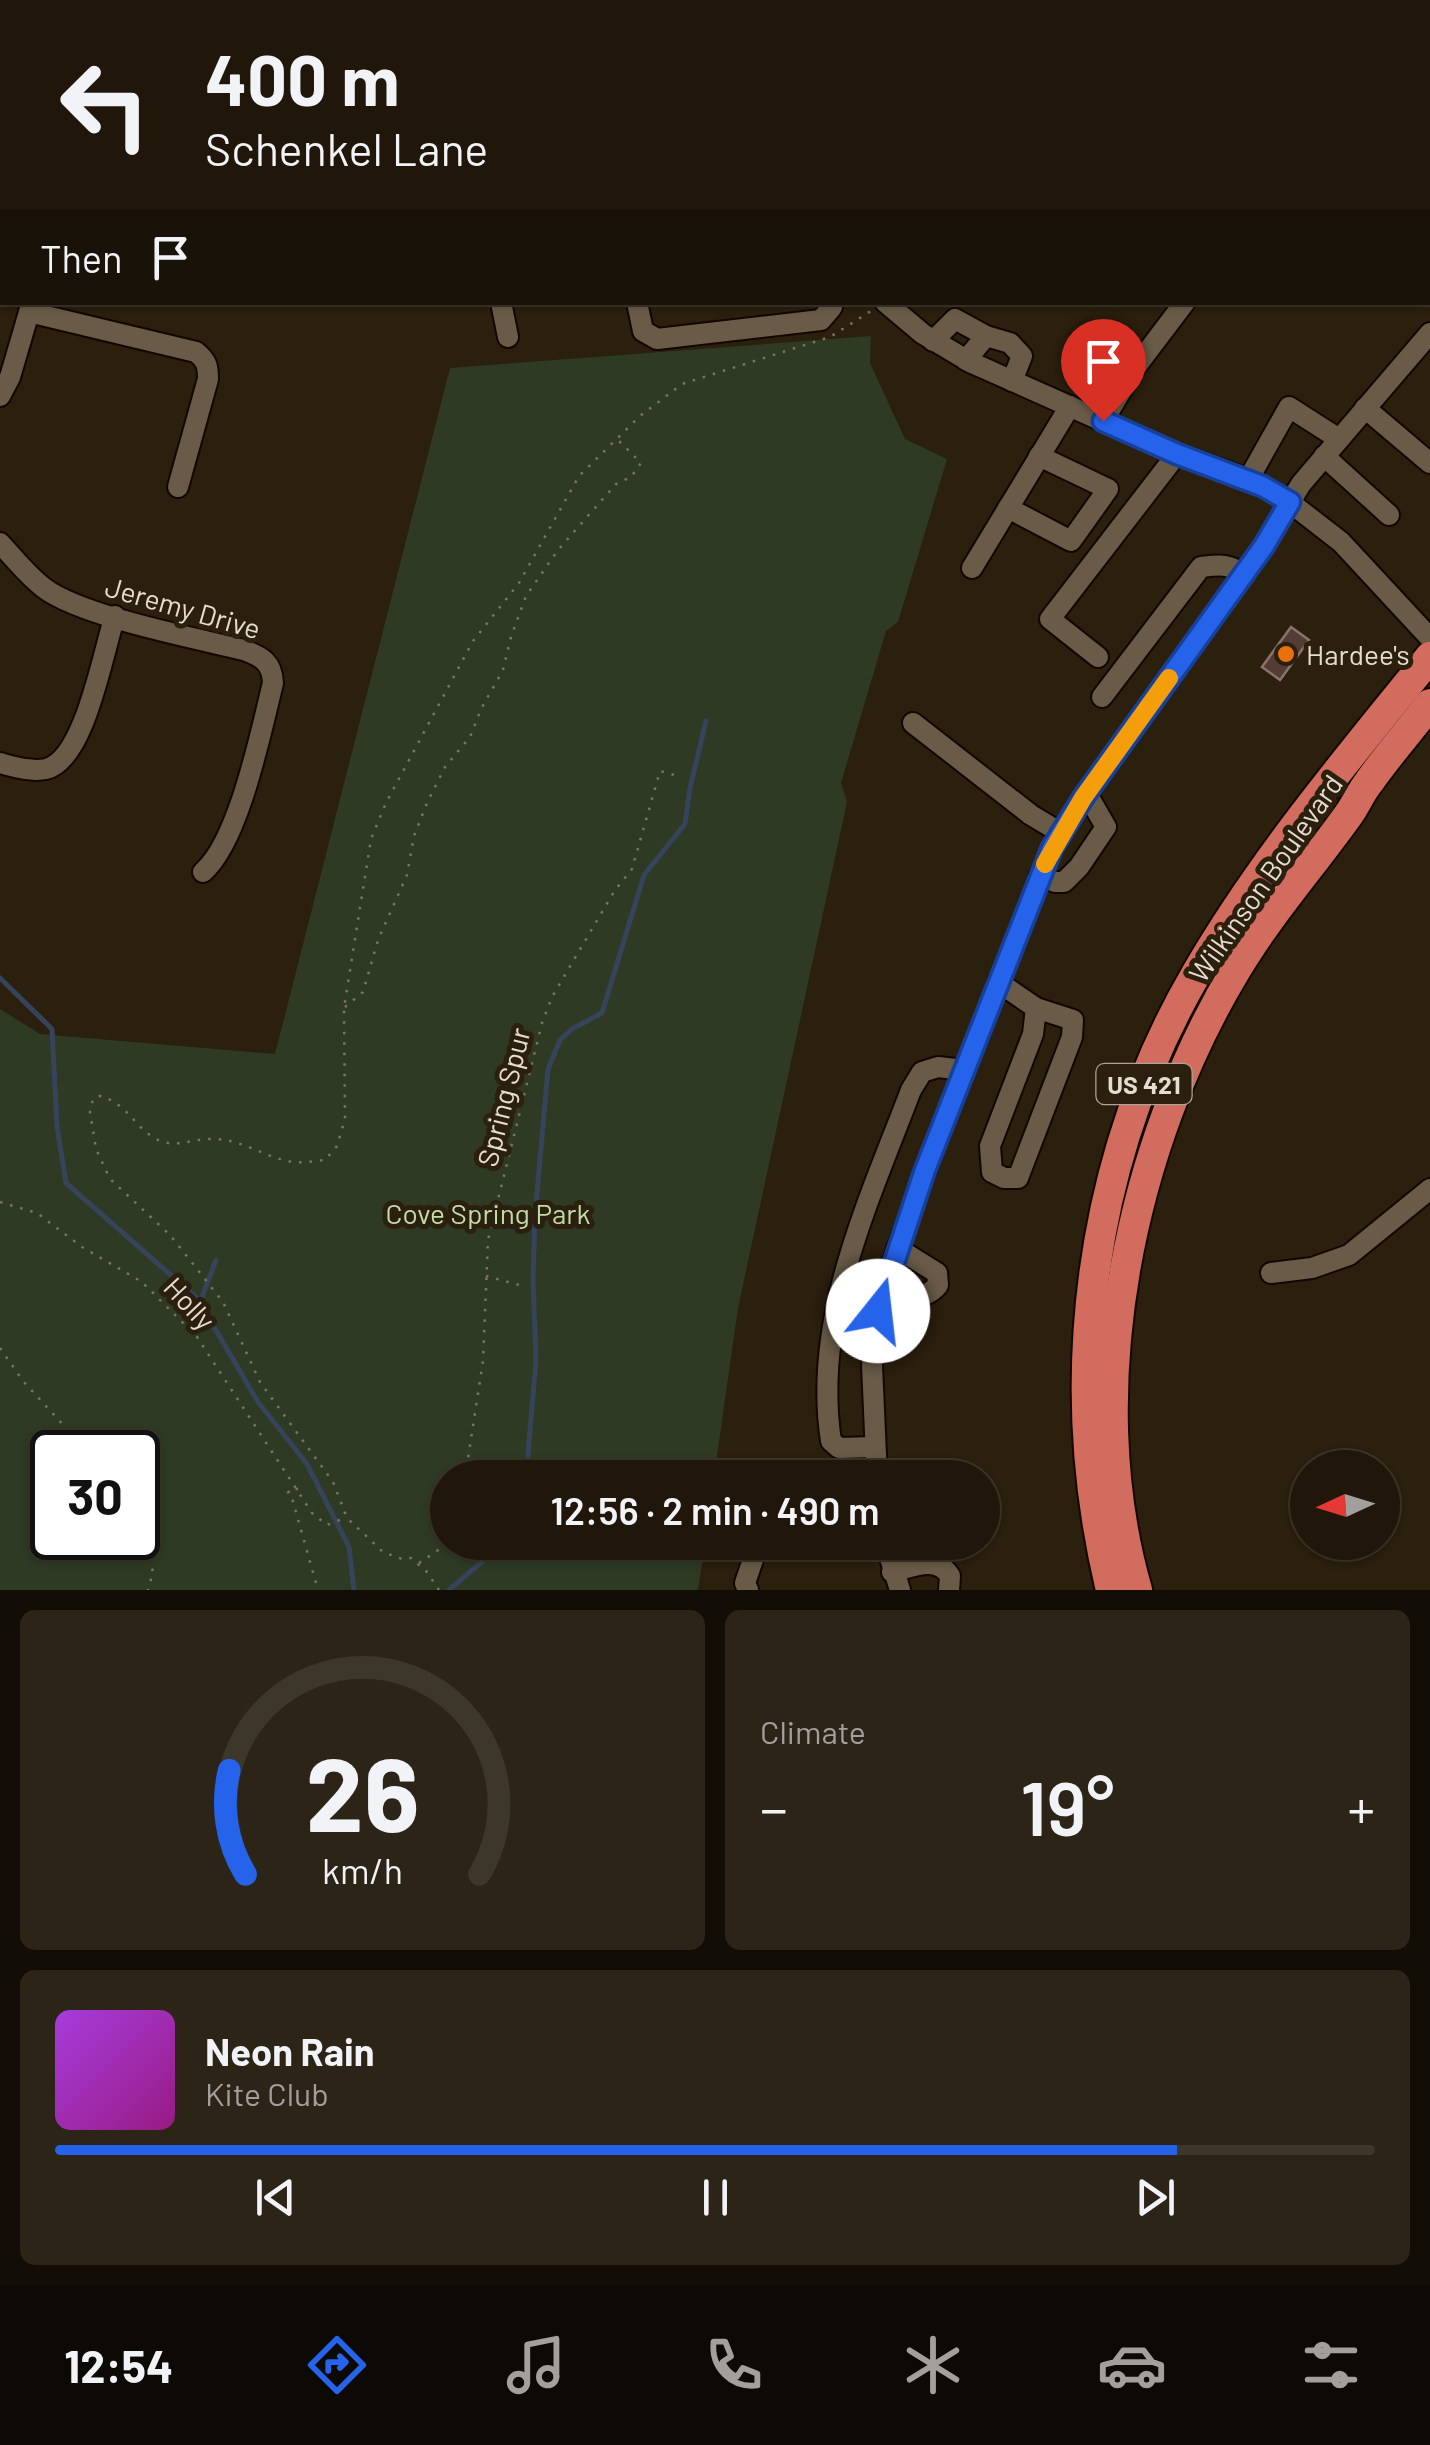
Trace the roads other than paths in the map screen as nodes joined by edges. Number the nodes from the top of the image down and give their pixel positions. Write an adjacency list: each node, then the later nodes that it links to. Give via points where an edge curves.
1 (502, 305): 9 (street)
2 (638, 305): 3 (street, via 643,330 657,339 821,320)
3 (831, 305)
4 (1184, 305): 17 (street)
5 (31, 307): 14 (street); 24 (street, via 204,359 208,379)
6 (894, 308): 10 (street)
7 (952, 311): 8 (street); 10 (street)
8 (986, 336): 12 (street); 13 (street, via 1010,342 1022,356)
9 (508, 337)
10 (933, 341): 12 (street)
11 (1426, 344): 16 (street)
12 (966, 360): 13 (street)
13 (1012, 381): 15 (street)
14 (0, 396)
15 (1070, 406): 17 (street); 20 (street)
16 (1365, 408): 18 (street); 22 (street)
17 (1103, 421): 19 (street)
18 (1339, 438): 21 (street); 23 (street, via 1289,407)
19 (1177, 454): 23 (street); 33 (street, via 1050,620)
20 (1039, 456): 26 (street); 26 (street, via 1108,488 1072,541)
21 (1324, 456): 25 (street); 27 (street)
22 (1430, 464)
23 (1248, 480): 25 (street)
24 (178, 487)
25 (1290, 502): 30 (street); 32 (street, via 1340,542)
26 (1008, 508): 29 (street)
27 (1389, 514)
28 (0, 543): 31 (street, Jeremy Drive, via 44,588)
29 (972, 568)
30 (1244, 575): 35 (street, via 1235,567 1201,568); 39 (street)
31 (114, 616): 38 (street, via 68,754 48,769); 41 (street, Jeremy Drive, via 244,650 272,670 240,806)
32 (1430, 638)
33 (1098, 657)
34 (1430, 657): 56 (highway, Wilkinson Boulevard / US 421, via 1236,911 1195,975 1136,1104 1097,1248 1086,1350 1088,1451)
35 (1102, 697)
36 (1430, 704): 57 (highway, Wilkinson Boulevard / US 421, via 1238,967 1197,1043 1159,1138 1128,1256 1116,1348 1119,1500)
37 (913, 723): 40 (street)
38 (0, 763)
39 (1086, 794): 40 (street); 42 (street, via 1106,827 1064,882)
40 (1062, 833): 42 (street)
41 (203, 872)
42 (1040, 874): 43 (street)
43 (998, 982): 44 (street); 45 (street)
44 (1036, 1008): 44 (street, via 1033,1034 990,1146 992,1172 1004,1178 1018,1178 1072,1037 1073,1020)
45 (964, 1070): 47 (street); 50 (street, via 922,1072 911,1090 836,1304 828,1371 831,1441 839,1448)
46 (1430, 1189): 48 (street, via 1349,1255)
47 (897, 1248): 49 (street); 49 (street, via 937,1273 938,1285 914,1298)
48 (1271, 1273)
49 (882, 1292): 50 (street, via 872,1365)
50 (874, 1447): 51 (street)
51 (875, 1460)
52 (754, 1560): 54 (street)
53 (896, 1581): 55 (street, via 934,1563 947,1570)
54 (748, 1590)
55 (949, 1590)
56 (1111, 1590)
57 (1136, 1590)

